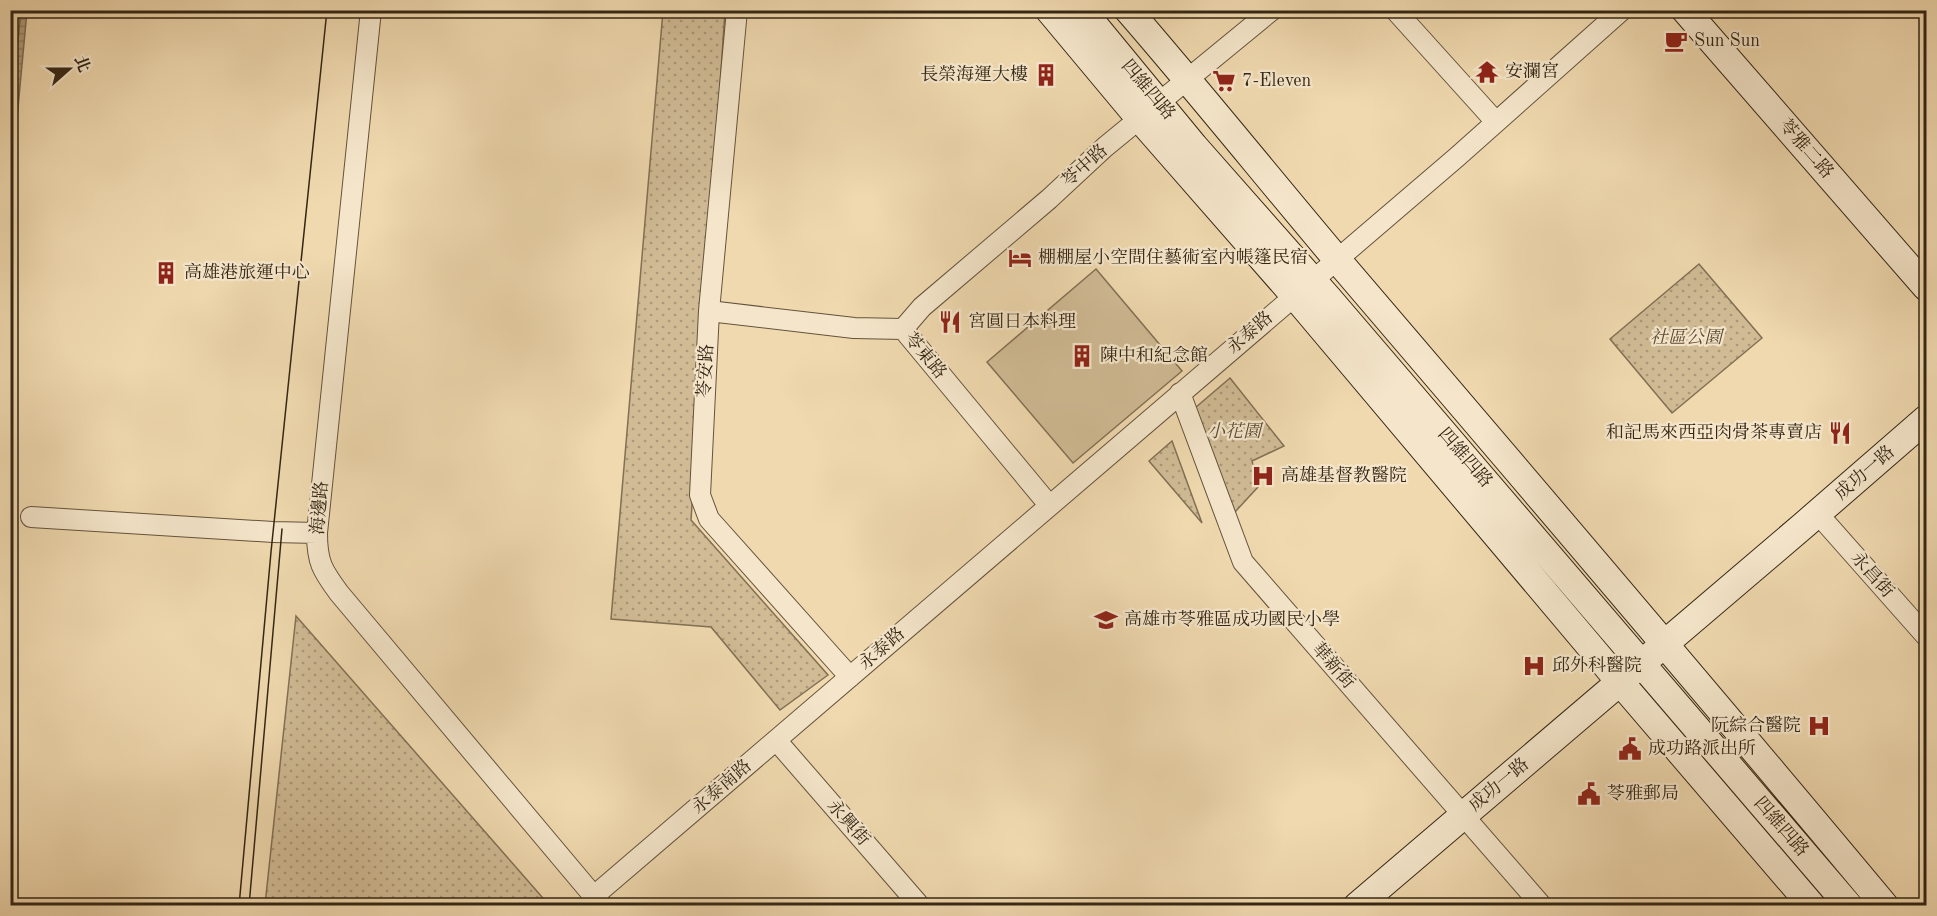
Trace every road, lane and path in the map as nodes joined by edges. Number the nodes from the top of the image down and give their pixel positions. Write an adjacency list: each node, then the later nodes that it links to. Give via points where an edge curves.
1 (371, 10): 23 (street, 海邊路)
2 (737, 10): 16 (street, 苓安路)
3 (1049, 10): 11 (street, 四維四路)
4 (1082, 10): 11 (street, 四維四路)
5 (1128, 10): 10 (street, 四維四路)
6 (1272, 10): 10 (street, 苓中路)
7 (1395, 10): 12 (street)
8 (1622, 10): 12 (street, 永泰路)
9 (1685, 10): 15 (street, 苓雅二路)
10 (1189, 80): 11 (street, 苓中路); 13 (street, 四維四路)
11 (1149, 112): 14 (street, 四維四路); 17 (street, 苓中路, via 922,307)
12 (1496, 122): 13 (street, 永泰路)
13 (1337, 260): 14 (street, 永泰路); 25 (street, 四維四路)
14 (1303, 287): 18 (street, 永泰路); 26 (street, 四維四路); 28 (street, 四維四路)
15 (1926, 287)
16 (709, 311): 17 (street, 苓東路, via 854,328); 27 (street, 苓安路, via 700,495 709,519)
17 (903, 329): 20 (street, 苓東路)
18 (1180, 393): 20 (street, 永泰路); 30 (street, 華新街, via 1243,562)
19 (1926, 419): 21 (street, 成功一路)
20 (1049, 505): 27 (street, 永泰路)
21 (1818, 514): 24 (street, 永昌街); 25 (street, 成功一路)
22 (31, 517): 23 (street)
23 (317, 533): 31 (street, 海邊路, via 317,554 339,593)
24 (1926, 636)
25 (1665, 643): 26 (street, 成功一路); 37 (street, 四維四路)
26 (1641, 664): 28 (street, 成功一路); 36 (street, 四維四路)
27 (850, 677): 29 (street, 永泰南路)
28 (1620, 682): 30 (street, 成功一路); 35 (street, 四維四路)
29 (776, 740): 31 (street, 永泰南路); 32 (street, 永興街)
30 (1462, 816): 33 (street, 成功一路); 34 (street, 華新街)
31 (598, 901)
32 (920, 906)
33 (1357, 906)
34 (1542, 906)
35 (1812, 906)
36 (1849, 906)
37 (1886, 906)

